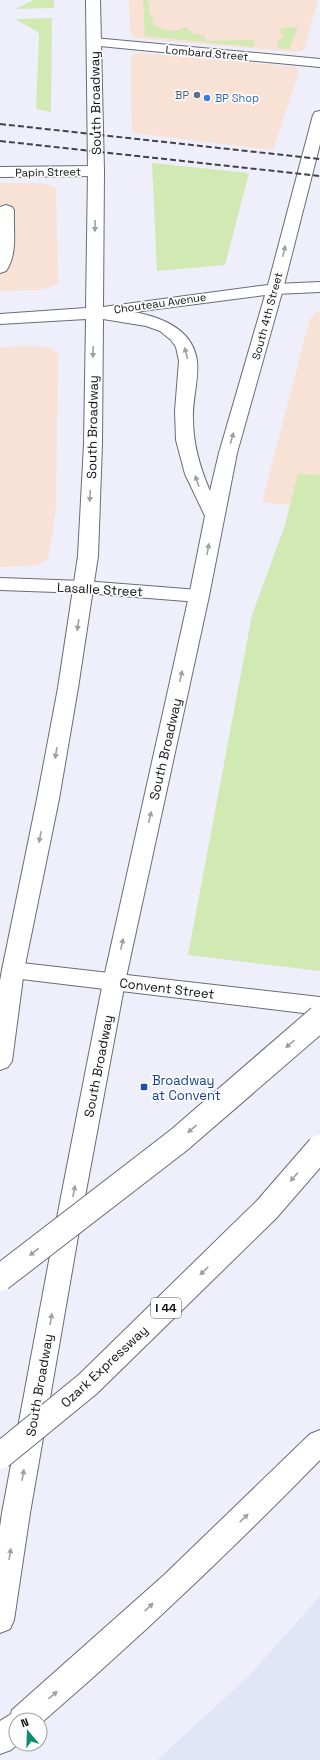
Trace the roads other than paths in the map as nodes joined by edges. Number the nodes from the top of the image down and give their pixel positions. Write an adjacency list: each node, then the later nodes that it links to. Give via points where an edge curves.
1 (93, 0): 2 (main road, South Broadway)
2 (94, 42): 3 (main road, Lombard Street); 5 (main road, South Broadway)
3 (320, 63)
4 (320, 115): 10 (main road, South 4th Street, one-way to 4)
5 (96, 171): 6 (main road, Papin Street); 11 (main road, South Broadway, one-way to 11)
6 (0, 172)
7 (6, 210): 8 (main road, via 3,264)
8 (0, 268)
9 (320, 287): 10 (main road, Chouteau Avenue)
10 (275, 289): 11 (main road, Chouteau Avenue); 13 (main road, South 4th Street, one-way to 10, via 228,453)
11 (94, 313): 12 (main road, Chouteau Avenue); 13 (main road, one-way to 11, via 200,491 188,456 183,427 188,380 186,350 180,340 166,328 150,321 124,315); 15 (main road, South Broadway, one-way to 15, via 93,444 88,556)
12 (0, 319)
13 (214, 516): 16 (main road, South Broadway, one-way to 13)
14 (0, 584): 15 (main road, Lasalle Street)
15 (84, 587): 16 (main road, Lasalle Street); 17 (main road, South Broadway, one-way to 17, via 48,799)
16 (199, 596): 18 (main road, South Broadway, one-way to 16)
17 (13, 970): 18 (main road, Convent Street); 21 (main road, South Broadway)
18 (114, 982): 19 (main road, Convent Street); 26 (main road, South Broadway, one-way to 18)
19 (320, 1006)
20 (320, 1018): 23 (main road, one-way to 23, bridge, via 179,1140)
21 (0, 1061)
22 (320, 1148): 25 (main road, Ozark Expressway / I 44, one-way to 25, bridge, via 267,1209 88,1384)
23 (0, 1278)
24 (320, 1442): 28 (main road, one-way to 24, via 80,1672 237,1526)
25 (0, 1456)
26 (8, 1514): 27 (main road, South Broadway, one-way to 26)
27 (0, 1620)
28 (32, 1712)
29 (8, 1733): 30 (main road)
30 (0, 1740)

